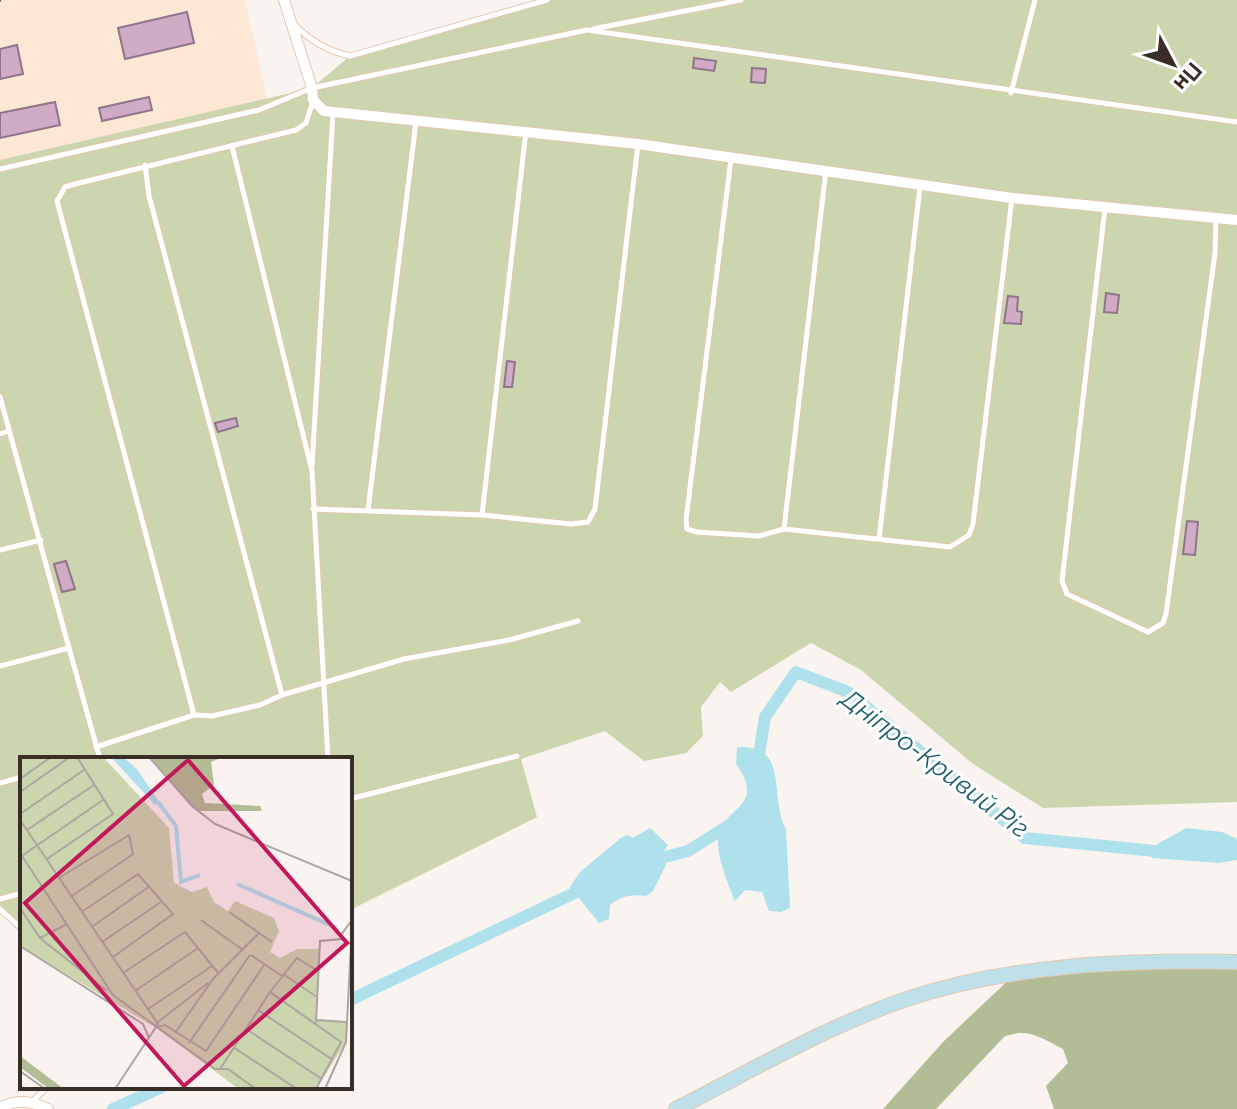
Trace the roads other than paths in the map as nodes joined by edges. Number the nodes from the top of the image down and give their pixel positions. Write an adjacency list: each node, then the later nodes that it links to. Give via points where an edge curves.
1 (284, 0): 5 (street)
2 (547, 0): 5 (lane, via 350,56 312,41)
3 (741, 0): 6 (lane)
4 (1035, 0): 8 (lane)
5 (289, 19): 7 (street)
6 (587, 30): 7 (lane); 8 (lane)
7 (312, 88): 9 (street); 18 (lane, via 259,110)
8 (1011, 93): 12 (lane)
9 (313, 100): 10 (street, via 316,107); 15 (lane, via 306,123 296,130)
10 (333, 111): 11 (street); 28 (lane)
11 (416, 120): 13 (street); 30 (lane)
12 (1237, 122)
13 (526, 131): 14 (street); 31 (lane)
14 (638, 144): 16 (street); 31 (lane, via 593,516 571,524)
15 (232, 146): 17 (lane); 28 (lane)
16 (732, 156): 19 (street); 32 (lane, via 686,524 697,532 759,536)
17 (145, 165): 40 (lane); 41 (lane, via 65,187 57,201)
18 (0, 169)
19 (827, 169): 20 (street); 32 (lane)
20 (920, 183): 21 (street); 33 (lane)
21 (1012, 198): 22 (street); 33 (lane, via 973,524 961,543 950,547)
22 (1105, 206): 23 (street); 23 (lane, via 1062,581 1067,594 1148,632 1163,623 1166,614)
23 (1216, 217): 24 (street)
24 (1237, 220)
25 (0, 397): 26 (lane)
26 (9, 431): 27 (lane); 34 (lane)
27 (0, 434)
28 (312, 471): 29 (lane)
29 (313, 509): 30 (lane); 39 (lane)
30 (368, 510): 31 (lane)
31 (482, 515)
32 (784, 529): 33 (lane)
33 (879, 539)
34 (41, 540): 35 (lane); 37 (lane)
35 (0, 550)
36 (578, 621): 39 (lane, via 404,659)
37 (69, 648): 38 (lane); 42 (lane)
38 (0, 666)
39 (323, 686): 40 (lane); 45 (lane)
40 (282, 695): 41 (lane, via 212,716)
41 (194, 715): 42 (lane)
42 (96, 747): 44 (lane)
43 (517, 756): 48 (lane)
44 (99, 757)
45 (328, 757)
46 (20, 778): 47 (lane)
47 (0, 783)
48 (352, 798)
49 (20, 894): 50 (lane)
50 (0, 899)
51 (0, 909): 52 (lane)
52 (20, 927)
53 (1237, 962): 58 (main road, via 1049,969 946,988 849,1024)
54 (45, 1089): 55 (lane)
55 (32, 1102): 56 (street); 57 (street)
56 (0, 1108)
57 (48, 1109)
58 (676, 1109)

